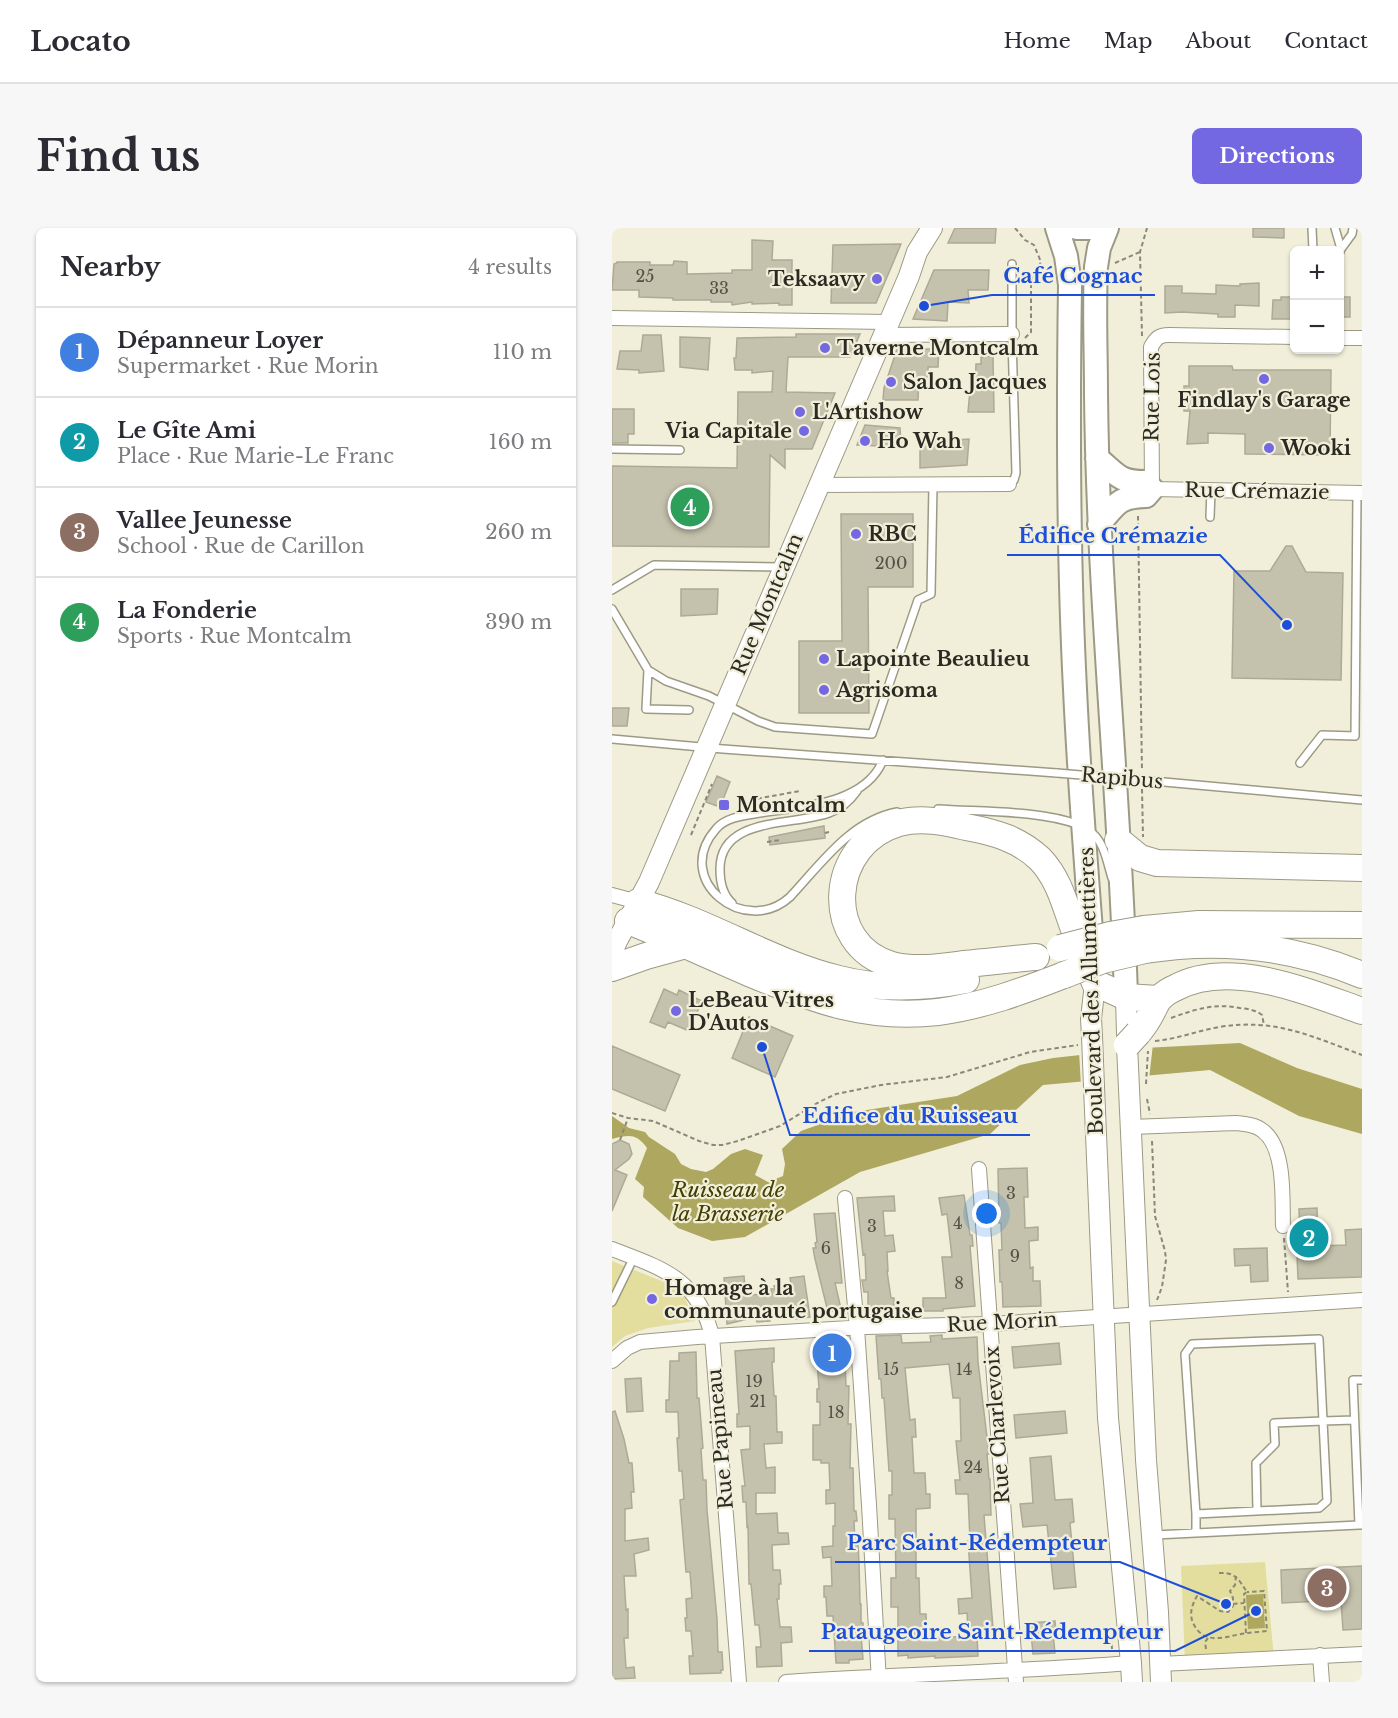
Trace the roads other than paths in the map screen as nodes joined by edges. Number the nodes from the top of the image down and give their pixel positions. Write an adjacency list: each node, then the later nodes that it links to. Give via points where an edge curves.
1 (915, 228): 13 (main road, Rue Montcalm)
2 (932, 228): 13 (main road, Rue Montcalm)
3 (1057, 228): 46 (main road, Boulevard des Allumettières, via 1070,285 1071,574)
4 (1077, 228): 5 (main road)
5 (1093, 228)
6 (1107, 228): 23 (main road, Boulevard des Allumettières, via 1099,248 1096,274)
7 (1312, 228): 10 (lane)
8 (1335, 228): 11 (lane)
9 (1353, 228): 12 (lane)
10 (1312, 246)
11 (1339, 246)
12 (1344, 246)
13 (917, 252): 16 (main road, Rue Montcalm)
14 (1012, 264): 17 (lane)
15 (612, 318): 16 (street)
16 (886, 329): 17 (street); 25 (main road, Rue Montcalm)
17 (1012, 336): 24 (lane, via 1016,473)
18 (1290, 337): 27 (street, Rue Lois, via 1160,335 1155,339 1151,347)
19 (1344, 338): 20 (street)
20 (1362, 338)
21 (612, 450): 22 (lane)
22 (680, 450)
23 (1097, 458): 27 (main road, via 1124,479 1145,482); 31 (main road, Boulevard des Allumettières)
24 (1010, 484): 26 (street)
25 (819, 485): 26 (street); 32 (main road, Rue Montcalm)
26 (933, 485): 36 (lane, via 931,594 918,600 872,734 775,727)
27 (1152, 489): 28 (street, Rue Crémazie); 31 (main road, via 1146,496 1121,499)
28 (1211, 489): 29 (street, Rue Crémazie); 30 (lane)
29 (1359, 493): 41 (lane, via 1355,736 1322,735)
30 (1210, 517)
31 (1099, 524): 48 (main road, Boulevard des Allumettières)
32 (783, 567): 33 (lane, via 654,565); 36 (main road, Rue Montcalm)
33 (612, 590)
34 (612, 609): 35 (lane)
35 (648, 670): 36 (lane); 37 (lane, via 646,709)
36 (724, 704): 39 (main road, Rue Montcalm)
37 (689, 711)
38 (612, 740): 39 (lane, Rapibus)
39 (705, 748): 40 (lane, Rapibus); 54 (main road, Rue Montcalm, via 649,882)
40 (883, 760): 42 (lane); 43 (lane, Rapibus, bridge)
41 (1300, 763)
42 (858, 790): 53 (lane, via 831,812 755,828 732,840 722,857 721,875 725,895); 53 (lane, via 824,802 735,818 720,825 707,842 702,871 714,893)
43 (1362, 800)
44 (932, 809): 46 (lane, via 1041,816)
45 (902, 811): 49 (lane, via 871,820)
46 (1084, 828): 52 (lane, via 1100,842); 62 (main road, Boulevard des Allumettières)
47 (879, 832): 49 (lane); 59 (highway, via 854,856 846,871 842,895 850,929 871,955 893,965 917,968); 62 (highway, via 908,822 936,822 994,833 1026,848 1041,860 1056,881)
48 (1118, 840): 50 (highway, via 1140,858 1162,864); 52 (main road, Boulevard des Allumettières)
49 (840, 843): 53 (lane, via 784,903 759,911)
50 (1362, 868)
51 (612, 895): 54 (street)
52 (1121, 906): 63 (main road, Boulevard des Allumettières)
53 (740, 908)
54 (626, 913): 57 (highway); 58 (main road, Rue Montcalm); 59 (highway, via 670,911 812,971 870,985 906,987 952,982 994,973)
55 (1362, 925): 56 (highway, via 1210,924)
56 (1145, 939): 57 (highway, bridge, via 1020,992 974,1006 927,1013 838,1006 800,994); 59 (highway, bridge, via 1096,938); 61 (highway, via 1267,948)
57 (686, 945): 60 (highway)
58 (612, 954)
59 (1036, 957)
60 (612, 968)
61 (1361, 973)
62 (1095, 982): 63 (highway); 76 (main road, Boulevard des Allumettières, bridge, via 1088,1040 1094,1087)
63 (1126, 998): 64 (highway); 66 (main road, Boulevard des Allumettières)
64 (1163, 1009): 65 (highway, via 1175,988 1192,980 1224,976 1289,986); 66 (highway, via 1148,1019)
65 (1362, 1011)
66 (1137, 1040): 67 (main road, Boulevard des Allumettières, via 1137,1084)
67 (1131, 1126): 70 (street, via 1246,1124 1262,1130 1278,1158); 75 (main road, Boulevard des Allumettières)
68 (979, 1169): 77 (street, Rue Charlevoix)
69 (845, 1198): 78 (street)
70 (1283, 1226)
71 (612, 1250): 72 (street, Rue Papineau)
72 (634, 1257): 74 (lane); 79 (street, Rue Papineau, via 666,1271 690,1290 705,1314)
73 (1362, 1300): 75 (street, Rue Morin)
74 (612, 1302)
75 (1138, 1314): 76 (street, Rue Morin); 90 (main road, Boulevard des Allumettières)
76 (1105, 1316): 77 (street, Rue Morin); 93 (main road, Boulevard des Allumettières, via 1108,1418)
77 (990, 1324): 78 (street, Rue Morin); 95 (street, Rue Charlevoix)
78 (857, 1328): 79 (street, Rue Morin); 96 (street)
79 (712, 1336): 80 (street, Rue Morin, via 640,1342); 97 (street, Rue Papineau)
80 (612, 1361)
81 (1362, 1380): 83 (lane, via 1353,1380)
82 (1323, 1421): 83 (lane); 86 (lane, via 1274,1423 1275,1444 1256,1463); 86 (lane, via 1327,1501 1318,1508); 87 (lane, via 1319,1339 1192,1344 1185,1354)
83 (1357, 1422): 84 (lane)
84 (1359, 1453): 85 (lane)
85 (1359, 1481): 88 (lane)
86 (1257, 1511): 87 (lane)
87 (1196, 1514): 89 (lane)
88 (1360, 1525): 89 (lane)
89 (1196, 1533): 90 (lane)
90 (1152, 1536): 94 (main road, Boulevard des Allumettières)
91 (1362, 1654): 92 (street)
92 (1320, 1655): 94 (street); 99 (street)
93 (1132, 1673): 95 (street)
94 (1161, 1673)
95 (1016, 1676): 96 (street)
96 (879, 1679): 98 (street)
97 (739, 1682)
98 (786, 1682)
99 (1322, 1682)

